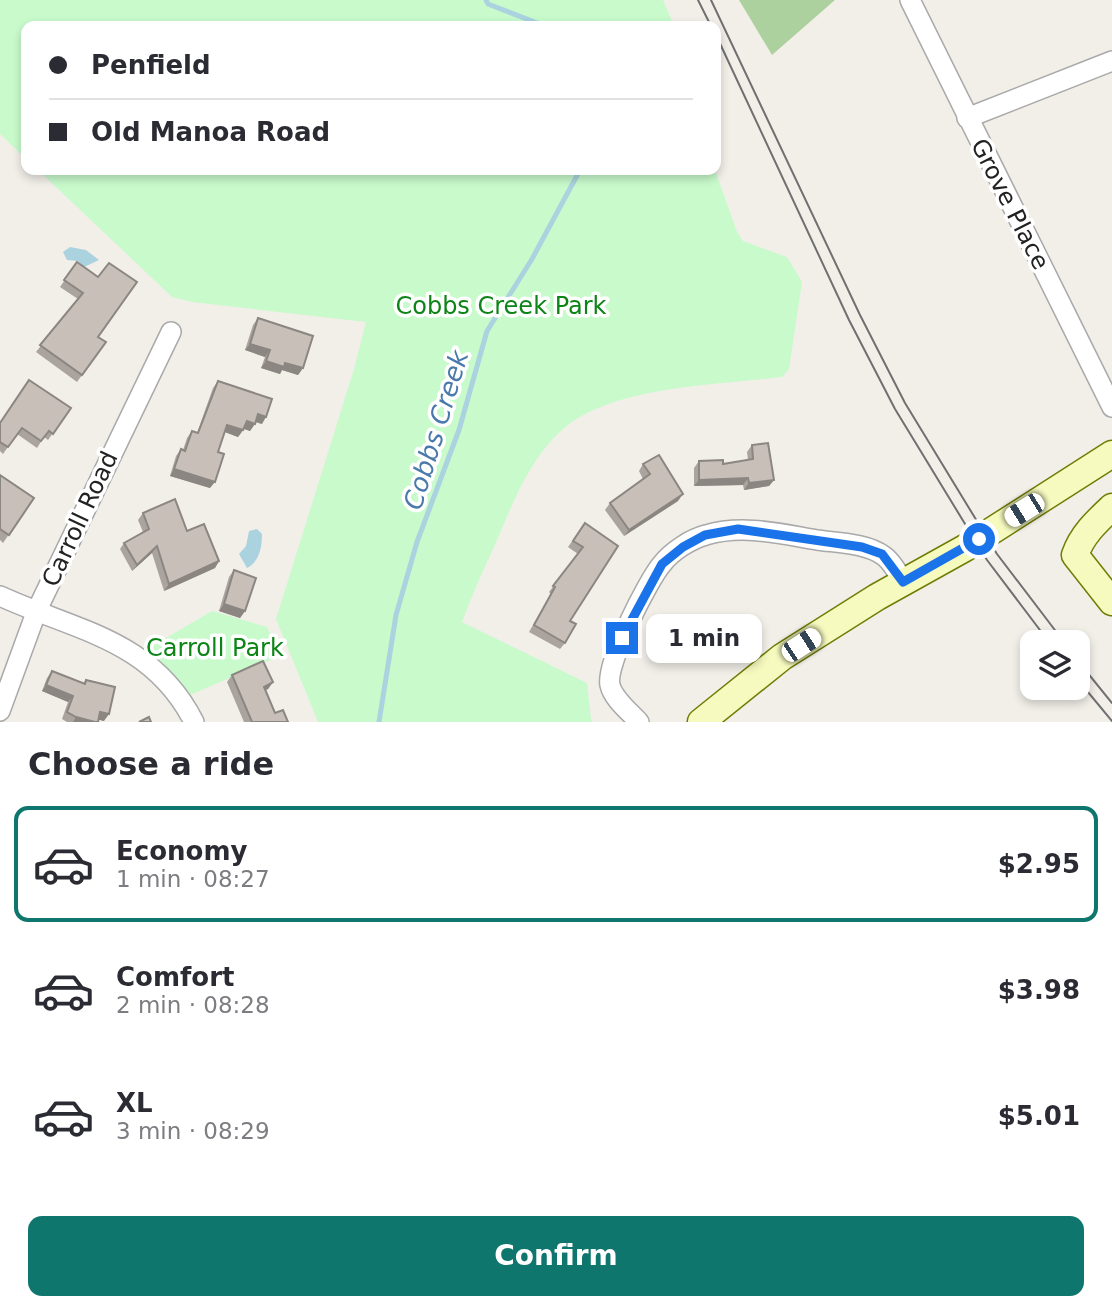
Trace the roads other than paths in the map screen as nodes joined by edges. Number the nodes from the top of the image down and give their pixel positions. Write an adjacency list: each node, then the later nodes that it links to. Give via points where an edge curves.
1 (910, 0): 3 (street, Grove Place)
2 (1112, 61): 3 (street)
3 (967, 118): 5 (street, Grove Place)
4 (171, 332): 11 (street, Carroll Road)
5 (1112, 407)
6 (1112, 454): 8 (main road)
7 (1112, 508): 10 (main road, via 1094,524 1075,555)
8 (903, 582): 14 (street, via 882,554 862,547 738,529 705,535 662,564 616,652 609,684); 15 (main road, via 782,657)
9 (0, 596): 11 (street)
10 (1112, 602)
11 (37, 610): 12 (street, Carroll Road); 13 (street, via 140,657 174,691)
12 (0, 711)
13 (194, 722)
14 (639, 722)
15 (701, 722)

